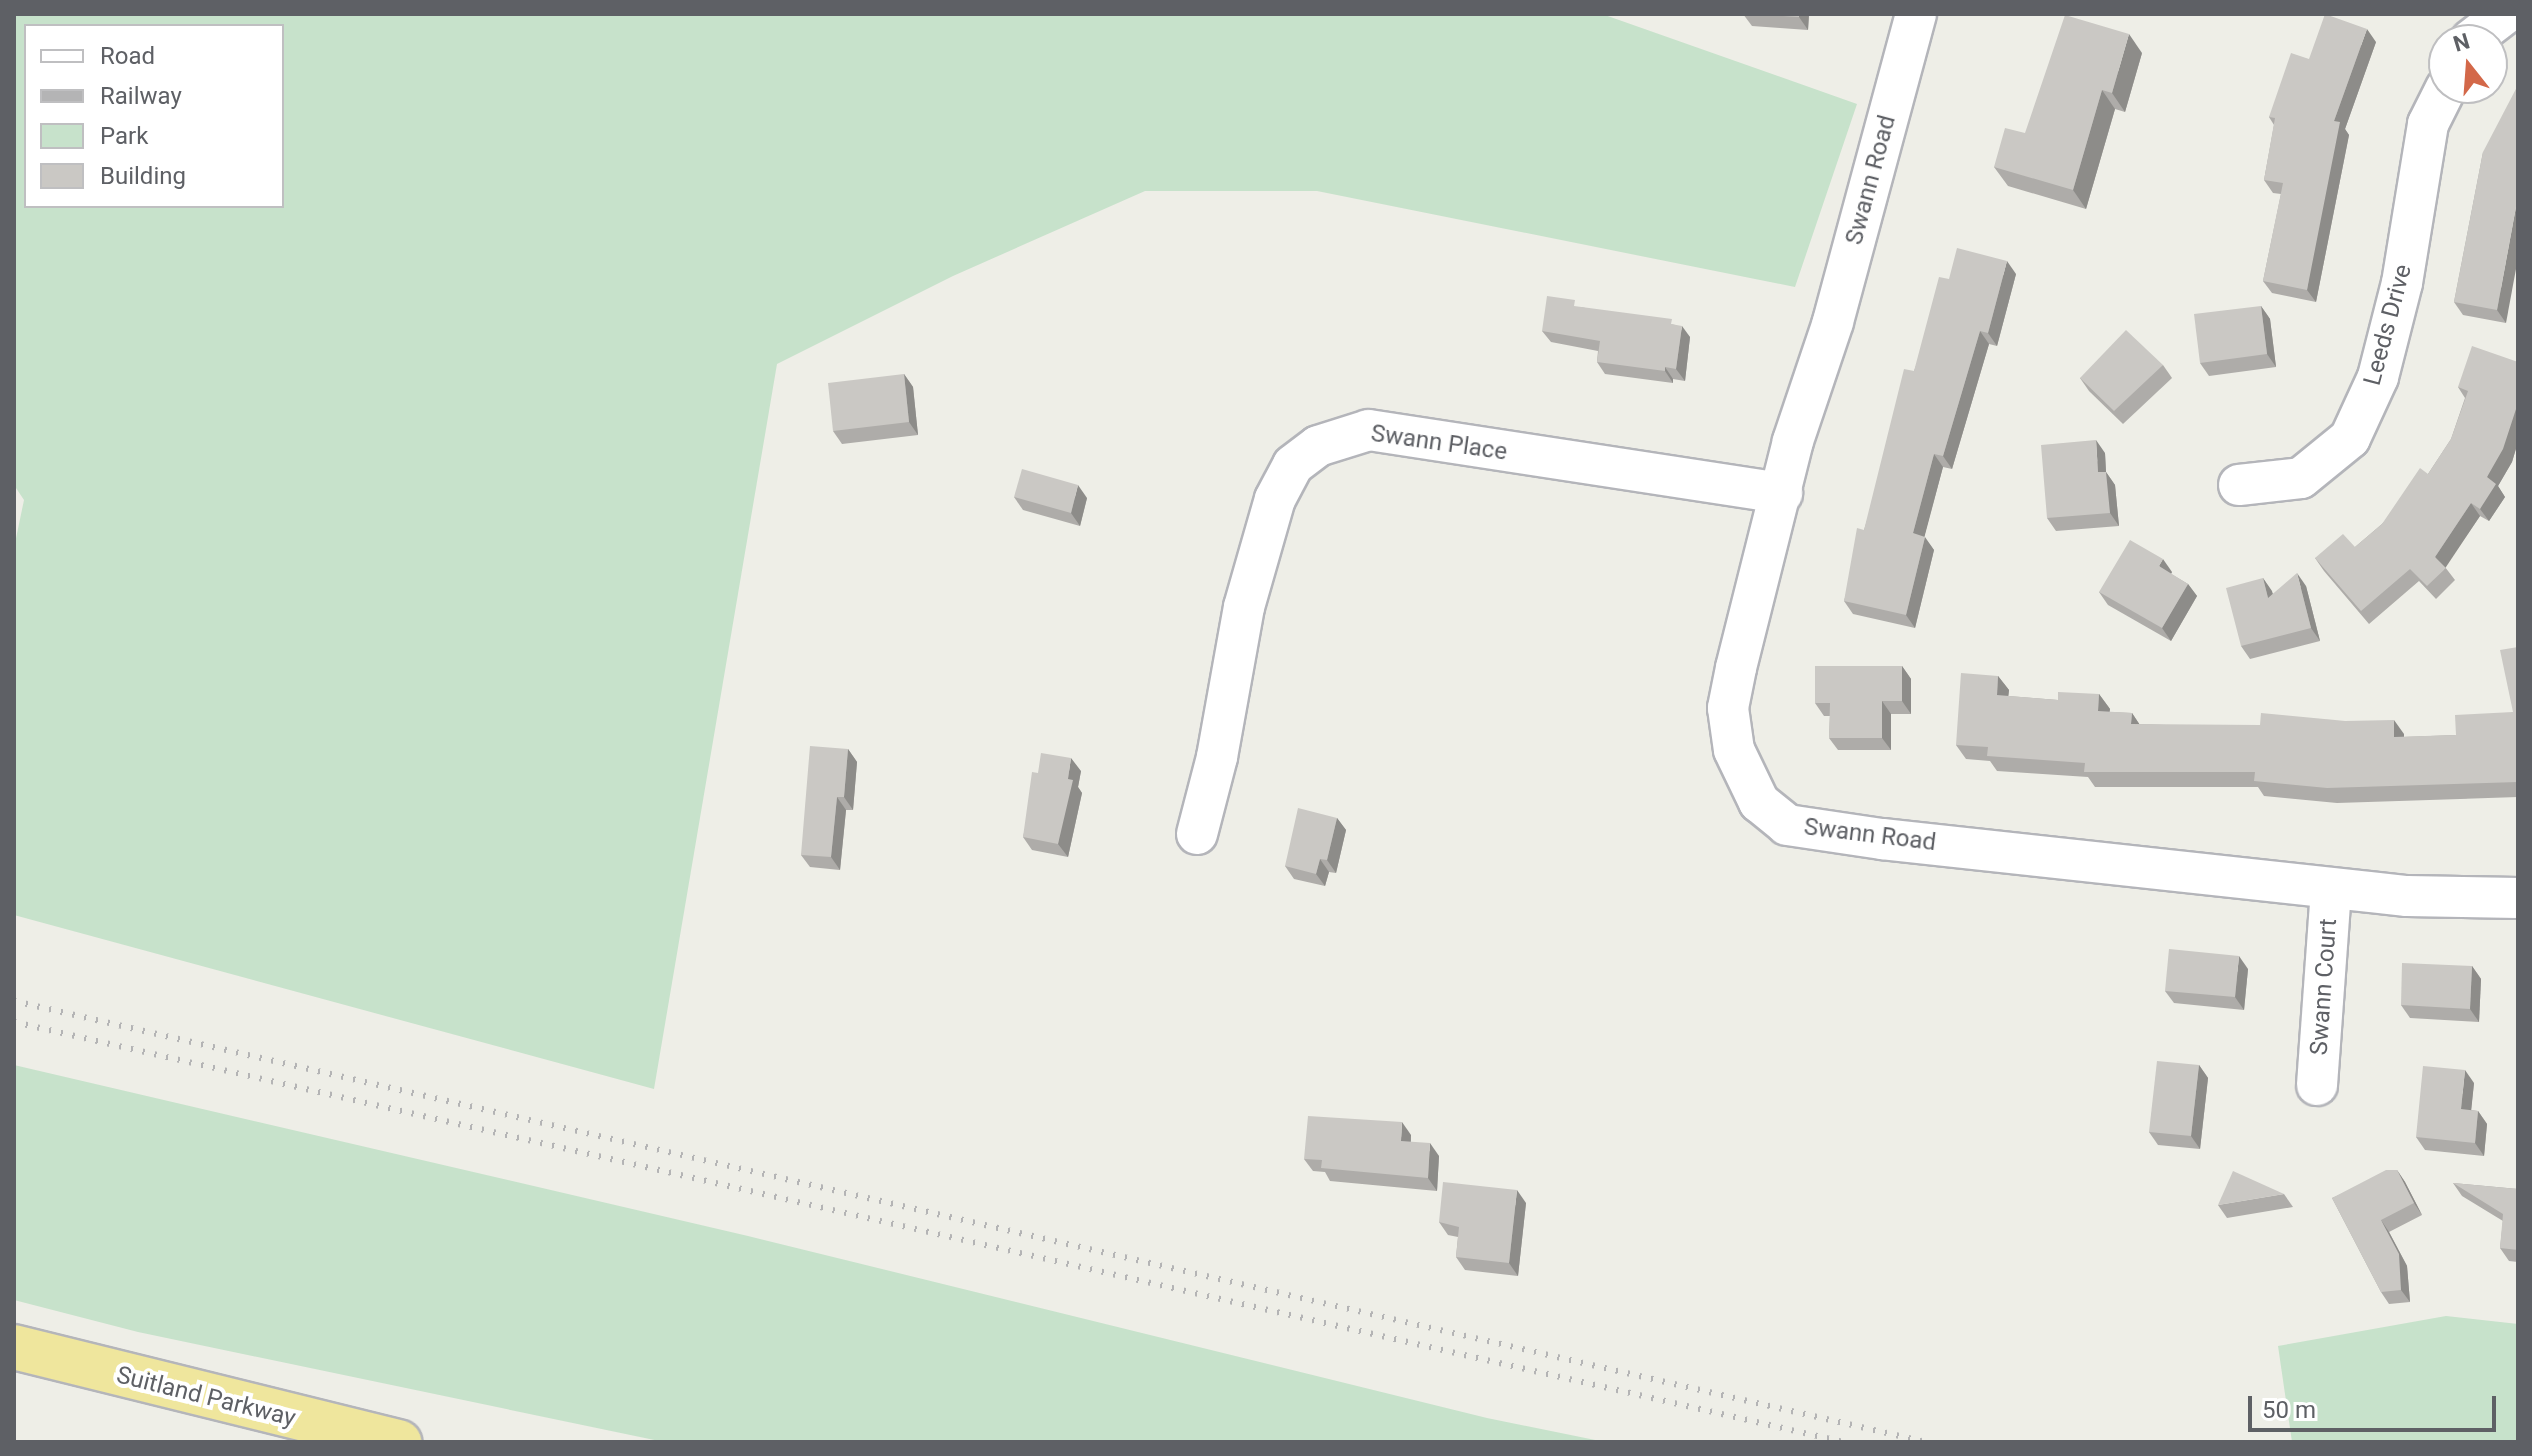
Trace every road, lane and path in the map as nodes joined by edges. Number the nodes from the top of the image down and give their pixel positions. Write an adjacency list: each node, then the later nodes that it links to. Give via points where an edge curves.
1 (1916, 14): 4 (street, Swann Road)
2 (2438, 104): 3 (street, Leeds Drive, via 2428,124 2402,283 2378,377 2350,438 2301,478)
3 (2239, 485)
4 (1782, 493): 5 (street, Swann Place, via 1369,430 1318,446 1293,465 1275,499 1244,607); 6 (street, Swann Road, via 1728,708 1734,750 1769,814 1787,825 1882,839)
5 (1197, 834)
6 (2331, 888): 7 (street, Swann Road); 8 (street, Swann Court)
7 (2518, 898)
8 (2317, 1085)
9 (14, 1347): 10 (highway, Suitland Parkway)
10 (399, 1442)

